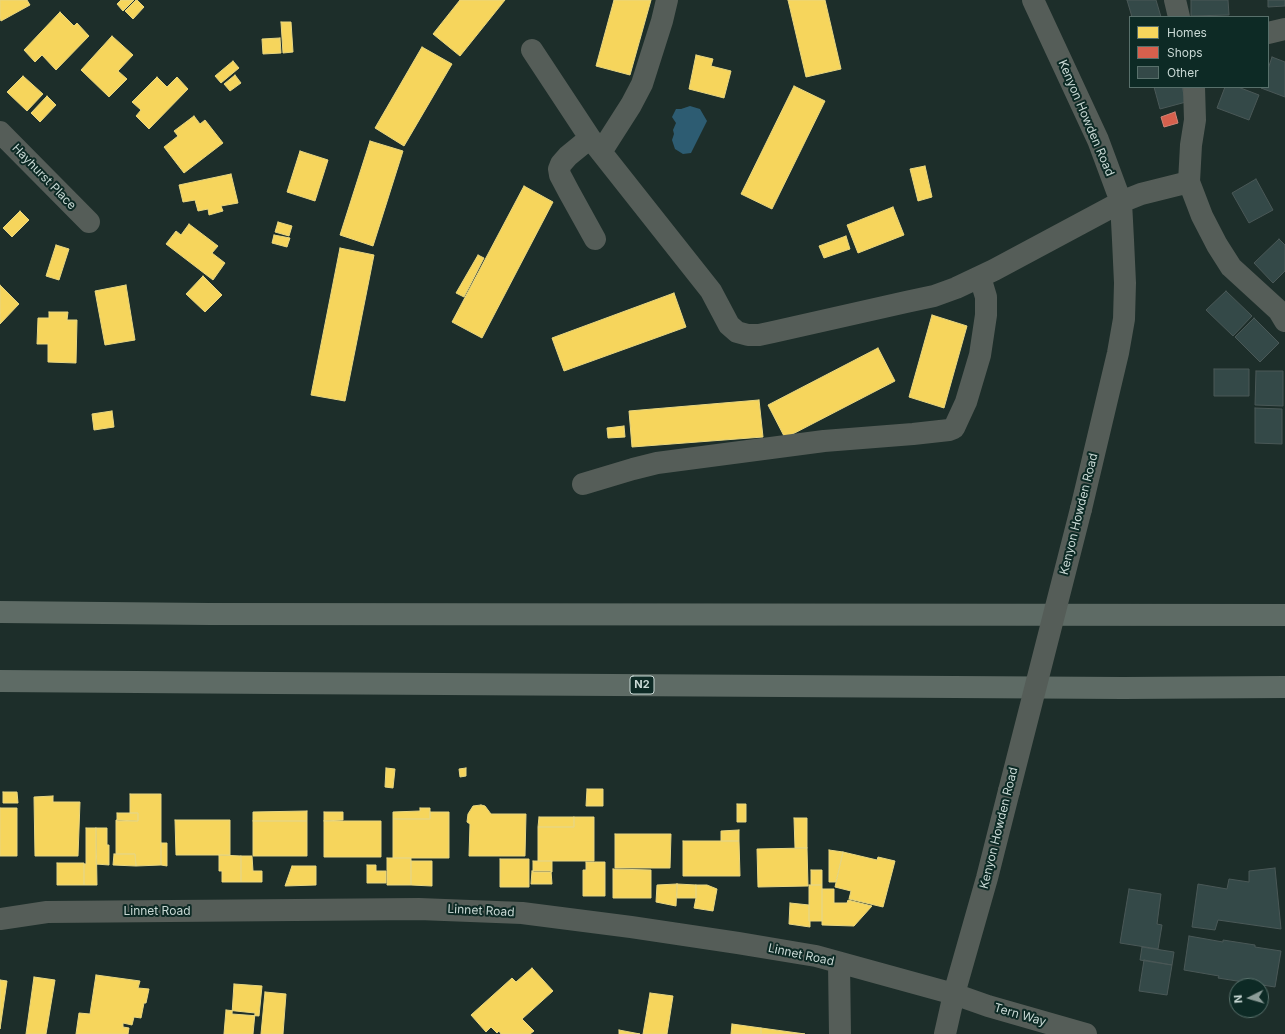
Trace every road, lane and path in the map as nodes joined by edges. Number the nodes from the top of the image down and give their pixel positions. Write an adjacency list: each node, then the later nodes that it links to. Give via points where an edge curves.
1 (667, 0): 10 (street, via 642,84 631,105)
2 (1033, 0): 12 (street, Kenyon Howden Road, via 1098,140)
3 (1175, 0): 4 (street)
4 (1179, 16)
5 (1285, 29): 6 (street)
6 (1269, 33)
7 (532, 50): 10 (street)
8 (1194, 88): 11 (street, via 1195,120)
9 (0, 132): 13 (street, Hayhurst Place)
10 (595, 145): 14 (street, via 568,156 559,169); 15 (street, via 711,291 729,325 737,332 759,335 934,296)
11 (1189, 182): 12 (street); 16 (street, via 1202,216 1231,267)
12 (1120, 202): 15 (street); 24 (street, Kenyon Howden Road, bridge, via 1125,283 1124,319 1118,354 987,878)
13 (89, 222)
14 (595, 239)
15 (980, 277): 17 (street, via 986,298 986,315 980,355 966,402 954,428 657,463)
16 (1283, 312)
17 (583, 484)
18 (0, 612): 19 (highway)
19 (1285, 616)
20 (0, 681): 21 (highway, N2)
21 (1285, 687)
22 (0, 919): 23 (street, Linnet Road, via 47,912 419,909 522,913 738,943 816,956)
23 (839, 963): 24 (street, Linnet Road); 25 (street)
24 (954, 994): 26 (street, Kenyon Howden Road); 27 (street, Tern Way)
25 (840, 1034)
26 (944, 1034)
27 (1086, 1034)

